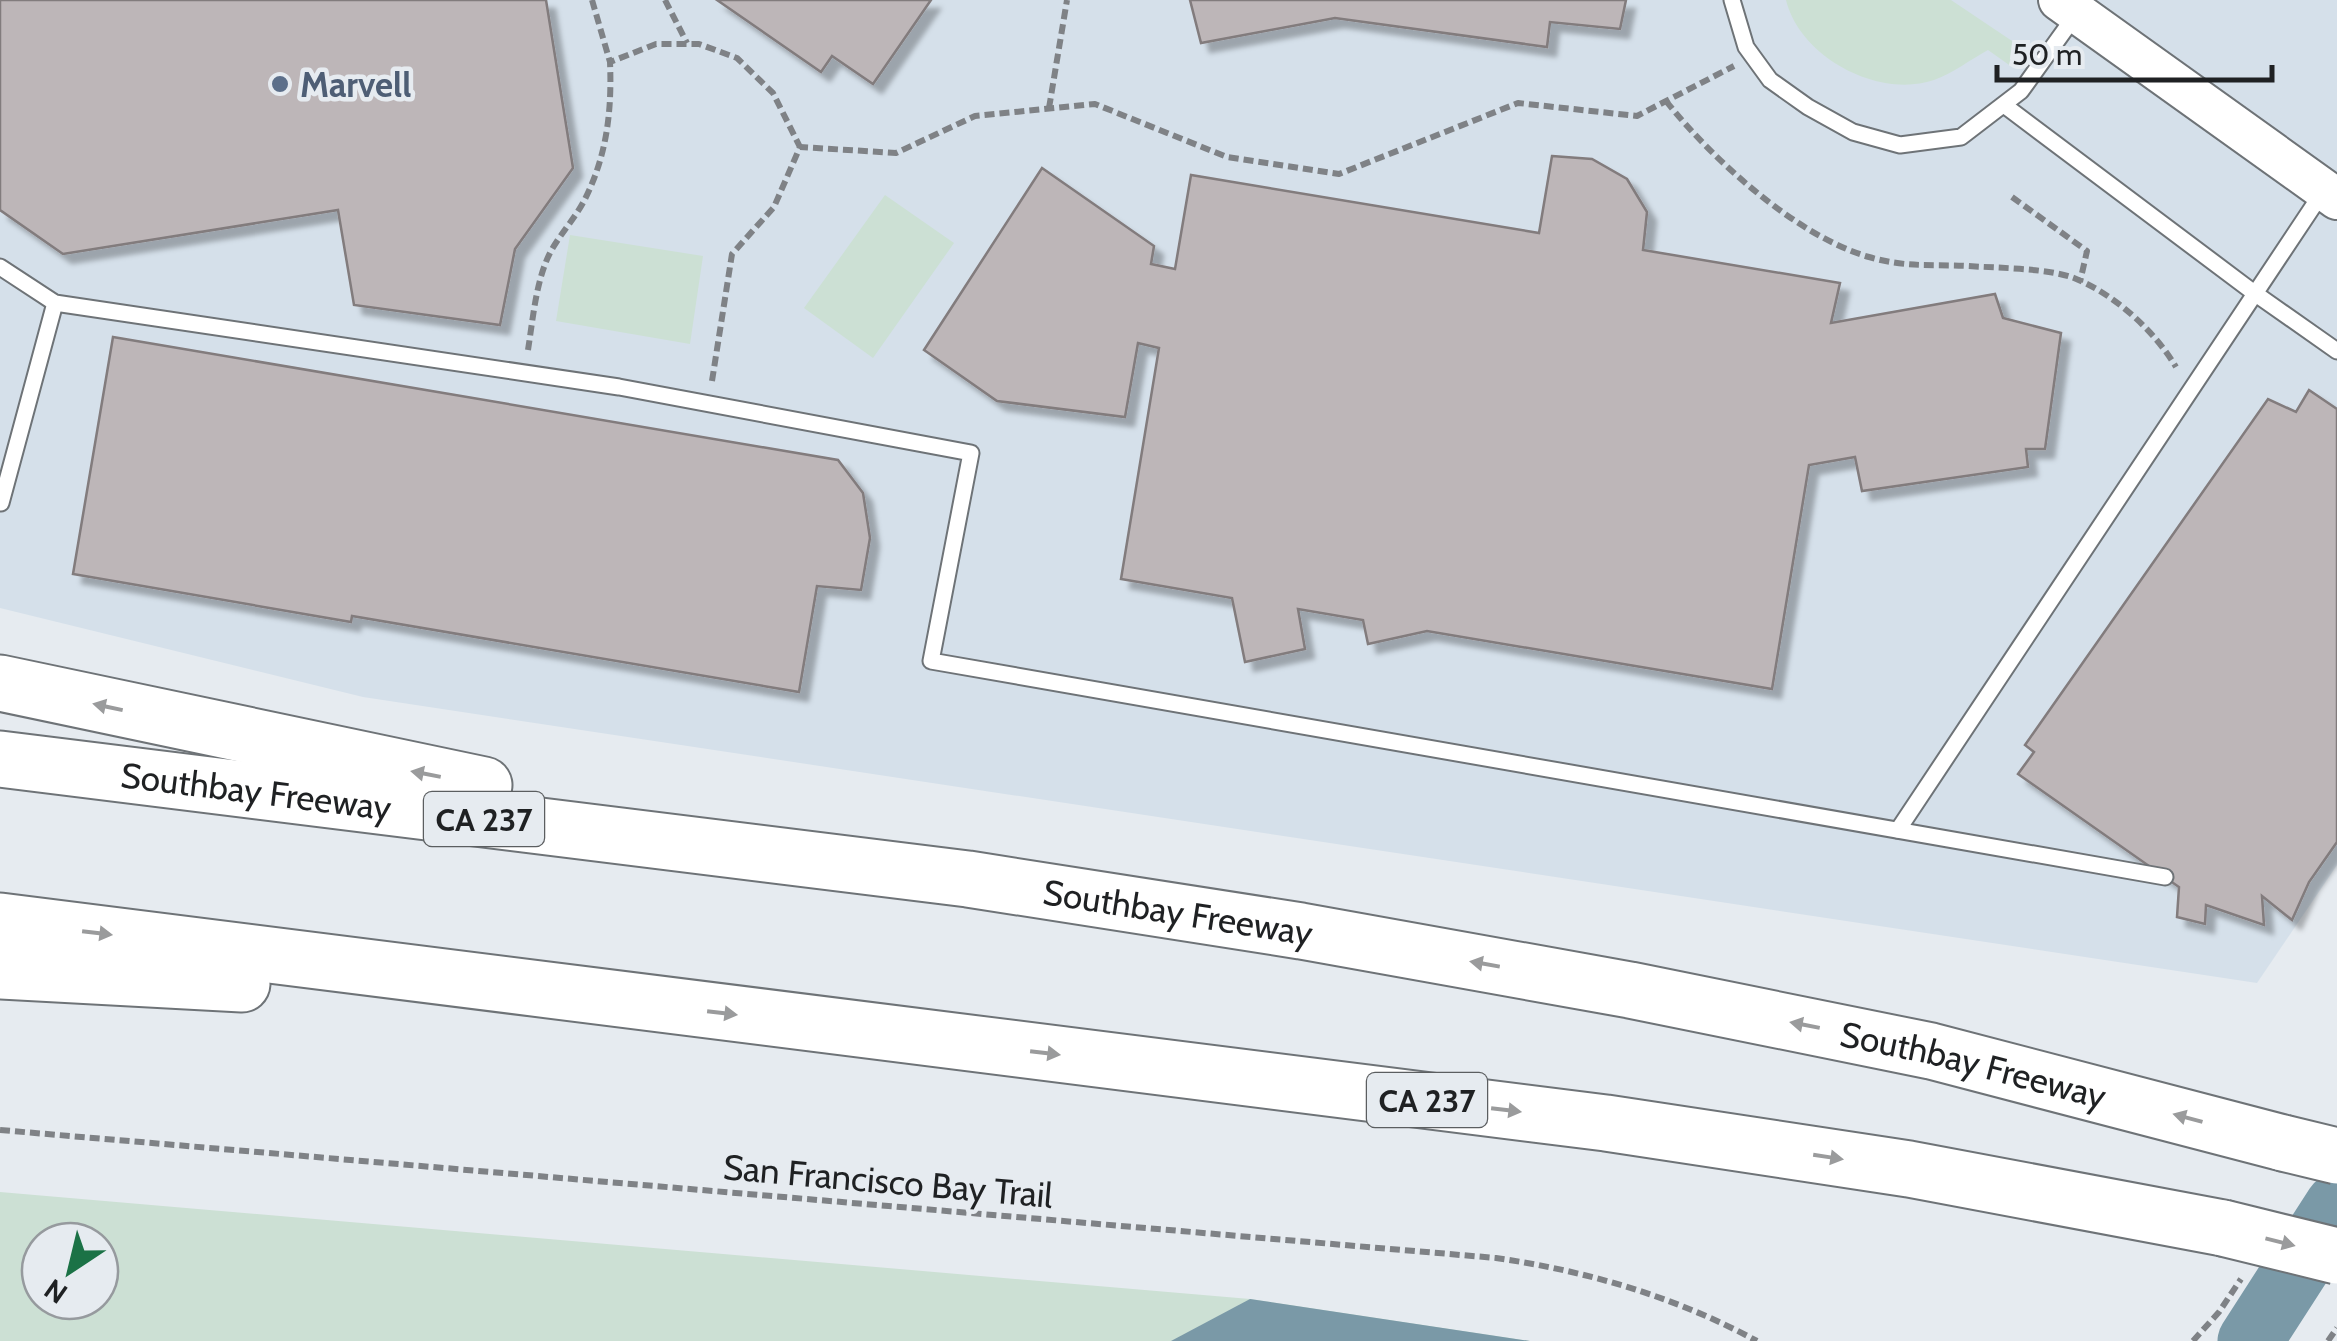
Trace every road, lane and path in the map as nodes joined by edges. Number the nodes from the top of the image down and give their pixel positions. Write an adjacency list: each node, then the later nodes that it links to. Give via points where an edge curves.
1 (592, 0): 8 (path)
2 (665, 0): 6 (path)
3 (1067, 0): 11 (path)
4 (1732, 0): 7 (lane)
5 (2074, 4): 10 (lane, via 2021,91); 13 (street)
6 (688, 44): 8 (path, via 656,44); 12 (path, via 737,58 773,93)
7 (1752, 56): 9 (path); 10 (lane, via 1770,80 1808,107 1853,132 1900,145 1961,137)
8 (610, 62): 20 (path, via 606,146 541,278)
9 (1666, 101): 11 (path, via 1637,116 1518,103 1339,174 1227,157 1095,104); 16 (path, via 1754,191 1867,257)
10 (2004, 104): 17 (lane)
11 (1049, 108): 12 (path, via 975,116 896,153)
12 (800, 147): 22 (path, via 774,207 732,254)
13 (2331, 194): 17 (lane)
14 (2012, 197): 16 (path, via 2086,251)
15 (0, 267): 18 (lane)
16 (2080, 282): 21 (path, via 2146,328)
17 (2254, 292): 19 (lane); 21 (lane)
18 (55, 303): 20 (lane); 23 (lane)
19 (2337, 350)
20 (526, 374): 22 (lane)
21 (2189, 390): 26 (lane)
22 (708, 404): 26 (lane, via 971,453 931,661)
23 (0, 503)
24 (0, 683): 28 (highway, one-way to 24, via 342,758)
25 (0, 759): 28 (highway, Southbay Freeway / CA 237)
26 (1898, 830): 27 (lane)
27 (2164, 877)
28 (968, 879): 33 (highway, Southbay Freeway / CA 237, one-way to 28, bridge, via 1875,1039 1301,931)
29 (0, 921): 31 (highway, CA 237, one-way to 31)
30 (0, 971): 31 (highway)
31 (626, 1001): 34 (highway, CA 237, one-way to 34, bridge, via 1606,1123 1909,1169)
32 (0, 1130): 37 (path, San Francisco Bay Trail, via 1496,1258 1630,1288)
33 (2337, 1156)
34 (2337, 1256)
35 (2219, 1312): 38 (path)
36 (2337, 1328): 39 (path)
37 (1757, 1341)
38 (2193, 1341)
39 (2328, 1341)

